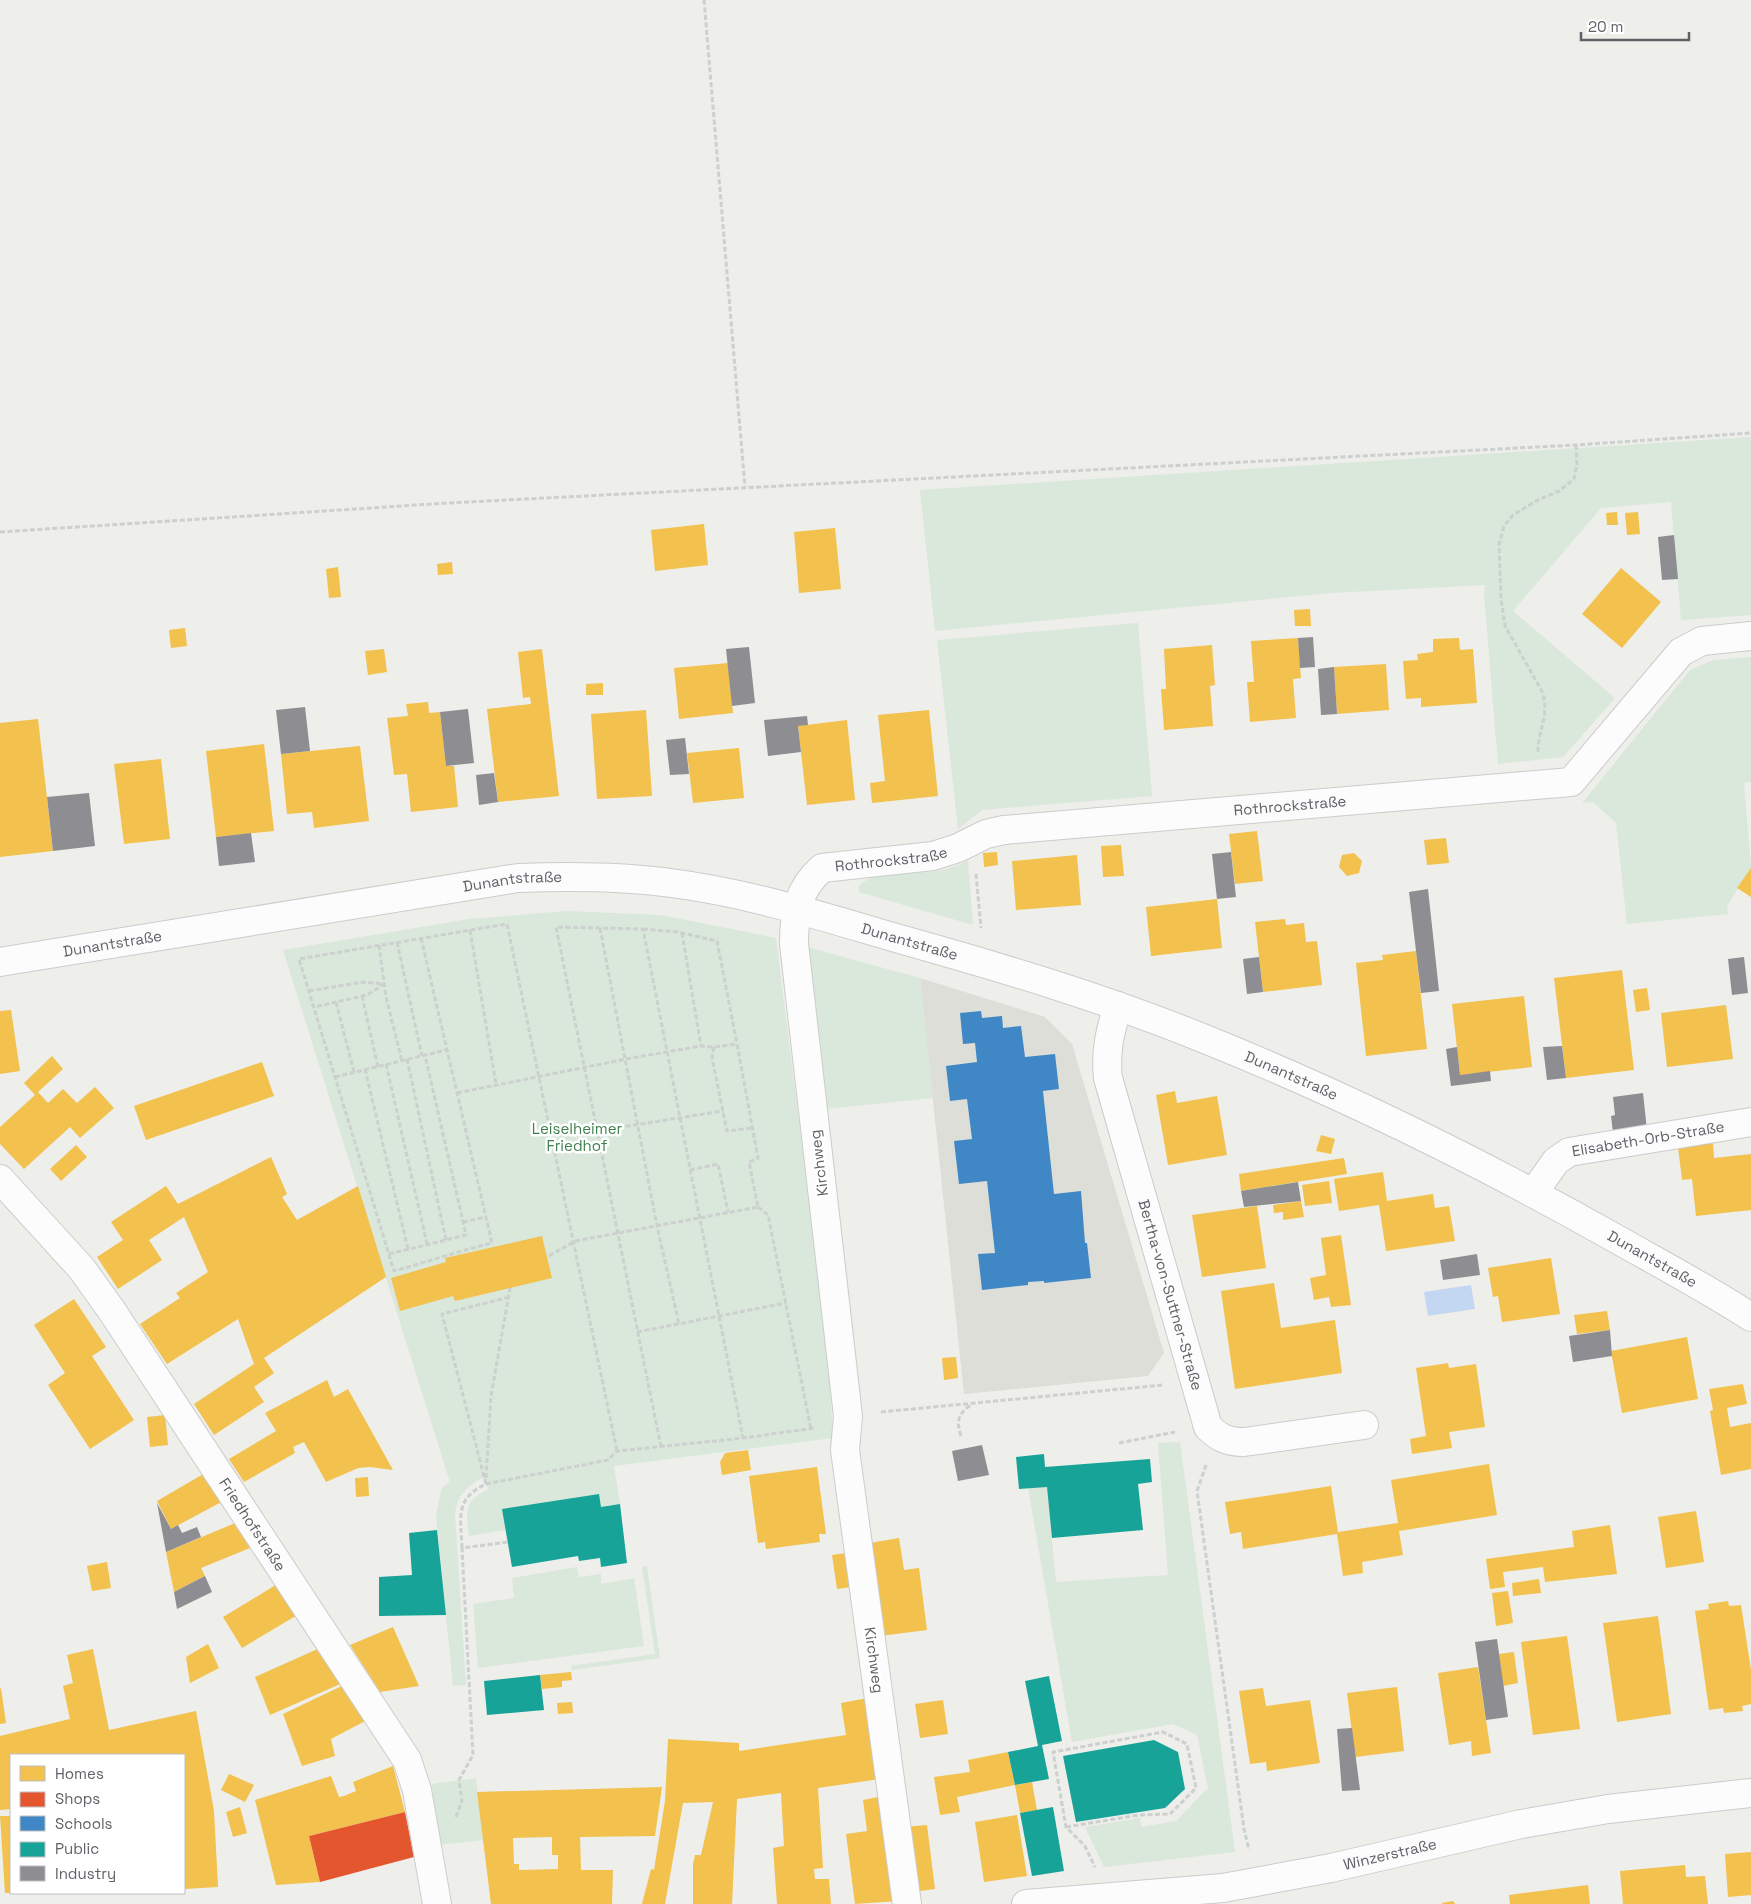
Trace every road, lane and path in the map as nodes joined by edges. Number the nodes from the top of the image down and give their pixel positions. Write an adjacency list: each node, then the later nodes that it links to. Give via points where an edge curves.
1 (704, 0): 4 (path)
2 (1751, 432): 3 (path)
3 (1576, 445): 4 (path); 7 (path, via 1574,479 1559,491 1513,515 1504,526 1499,545 1505,626 1543,693 1546,706 1538,746)
4 (745, 487): 5 (path)
5 (0, 532)
6 (1751, 636): 7 (street, Rothrockstraße, via 1702,641 1681,652 1571,782)
7 (1538, 785): 8 (street, Rothrockstraße, via 1004,830)
8 (973, 839): 9 (street, Rothrockstraße, via 933,856 822,868 811,878); 18 (path)
9 (795, 910): 17 (street, Dunantstraße, via 748,897 671,883 567,876 518,878); 18 (street, Dunantstraße); 74 (street, Kirchweg, via 794,944)
10 (600, 928): 11 (path); 32 (path); 36 (path, via 556,928)
11 (642, 929): 13 (path); 29 (path)
12 (470, 930): 14 (path); 39 (path, via 506,924); 41 (path)
13 (682, 934): 25 (path, via 716,941); 26 (path)
14 (421, 938): 15 (path); 28 (path)
15 (397, 942): 16 (path); 30 (path)
16 (379, 945): 19 (path); 20 (path, via 299,958)
17 (0, 962)
18 (984, 962): 23 (street, Dunantstraße)
19 (384, 984): 20 (path, via 363,982); 21 (path); 33 (path)
20 (309, 991): 24 (path)
21 (362, 996): 22 (path); 35 (path)
22 (336, 1002): 24 (path); 38 (path)
23 (1118, 1006): 51 (street, Dunantstraße, via 1199,1037 1392,1121); 72 (street, Bertha-von-Suttner-Straße, via 1108,1037 1108,1078)
24 (314, 1007): 40 (path)
25 (737, 1044): 27 (path); 47 (path)
26 (701, 1046): 27 (path); 29 (path)
27 (714, 1047): 43 (path, via 712,1058)
28 (446, 1050): 30 (path); 42 (path)
29 (666, 1053): 32 (path); 44 (path)
30 (424, 1055): 31 (path); 56 (path)
31 (407, 1059): 33 (path); 59 (path)
32 (626, 1059): 36 (path); 46 (path)
33 (402, 1060): 34 (path)
34 (386, 1064): 35 (path); 61 (path)
35 (378, 1066): 37 (path)
36 (583, 1068): 39 (path); 48 (path)
37 (365, 1070): 38 (path); 62 (path)
38 (354, 1072): 40 (path)
39 (539, 1076): 41 (path); 60 (path)
40 (335, 1077): 63 (path)
41 (496, 1084): 42 (path)
42 (457, 1093): 54 (path)
43 (723, 1111): 44 (path); 47 (path, via 727,1131)
44 (679, 1116): 46 (path); 49 (path)
45 (1751, 1122): 51 (street, Elisabeth-Orb-Straße, via 1569,1152 1556,1161)
46 (638, 1124): 48 (path); 57 (path)
47 (752, 1128): 52 (path, via 758,1158 749,1162)
48 (596, 1131): 58 (path)
49 (690, 1170): 53 (path, via 718,1164); 55 (path)
50 (0, 1179): 92 (street, Friedhofstraße, via 82,1269 112,1310 407,1760 417,1790)
51 (1534, 1192): 69 (street, Dunantstraße)
52 (758, 1207): 53 (path); 67 (path, via 768,1215)
53 (728, 1212): 55 (path)
54 (486, 1217): 56 (path); 63 (path, via 494,1245 444,1254 394,1270)
55 (700, 1218): 57 (path); 68 (path)
56 (463, 1222): 59 (path, via 466,1235)
57 (657, 1226): 58 (path); 70 (path)
58 (617, 1234): 60 (path); 71 (path)
59 (446, 1240): 61 (path)
60 (575, 1241): 64 (path); 82 (path)
61 (428, 1244): 62 (path)
62 (408, 1249): 63 (path)
63 (389, 1254)
64 (547, 1257)
65 (510, 1288): 66 (path)
66 (510, 1297): 83 (path, via 496,1356); 83 (path, via 442,1314)
67 (786, 1303): 68 (path); 76 (path)
68 (720, 1316): 70 (path); 79 (path)
69 (1751, 1316)
70 (678, 1324): 71 (path)
71 (637, 1332): 81 (path)
72 (1196, 1382): 73 (path); 77 (street, Bertha-von-Suttner-Straße)
73 (972, 1404): 74 (path); 78 (path, via 962,1410 959,1417)
74 (848, 1416): 76 (path, via 833,1426); 93 (street, Kirchweg, via 845,1450)
75 (1364, 1425): 77 (street, via 1244,1442 1230,1442)
76 (811, 1429): 79 (path)
77 (1212, 1431): 80 (path); 89 (path, via 1197,1491)
78 (961, 1436)
79 (743, 1438): 81 (path)
80 (1119, 1443)
81 (661, 1447): 82 (path)
82 (617, 1451): 83 (path, via 608,1460)
83 (486, 1484): 85 (path, via 471,1492 462,1506)
84 (508, 1542): 85 (path)
85 (462, 1548): 86 (path, via 473,1755)
86 (459, 1780)
87 (1751, 1793): 91 (street, Winzerstraße, via 1617,1808 1521,1824 1254,1883)
88 (1066, 1827): 88 (path, via 1139,1815 1170,1814 1196,1788 1187,1744 1163,1732 1053,1752); 90 (path, via 1085,1846)
89 (1249, 1850)
90 (1090, 1857)
91 (1066, 1903): 94 (street, Winzerstraße)
92 (437, 1904)
93 (907, 1904)
94 (1026, 1904)

